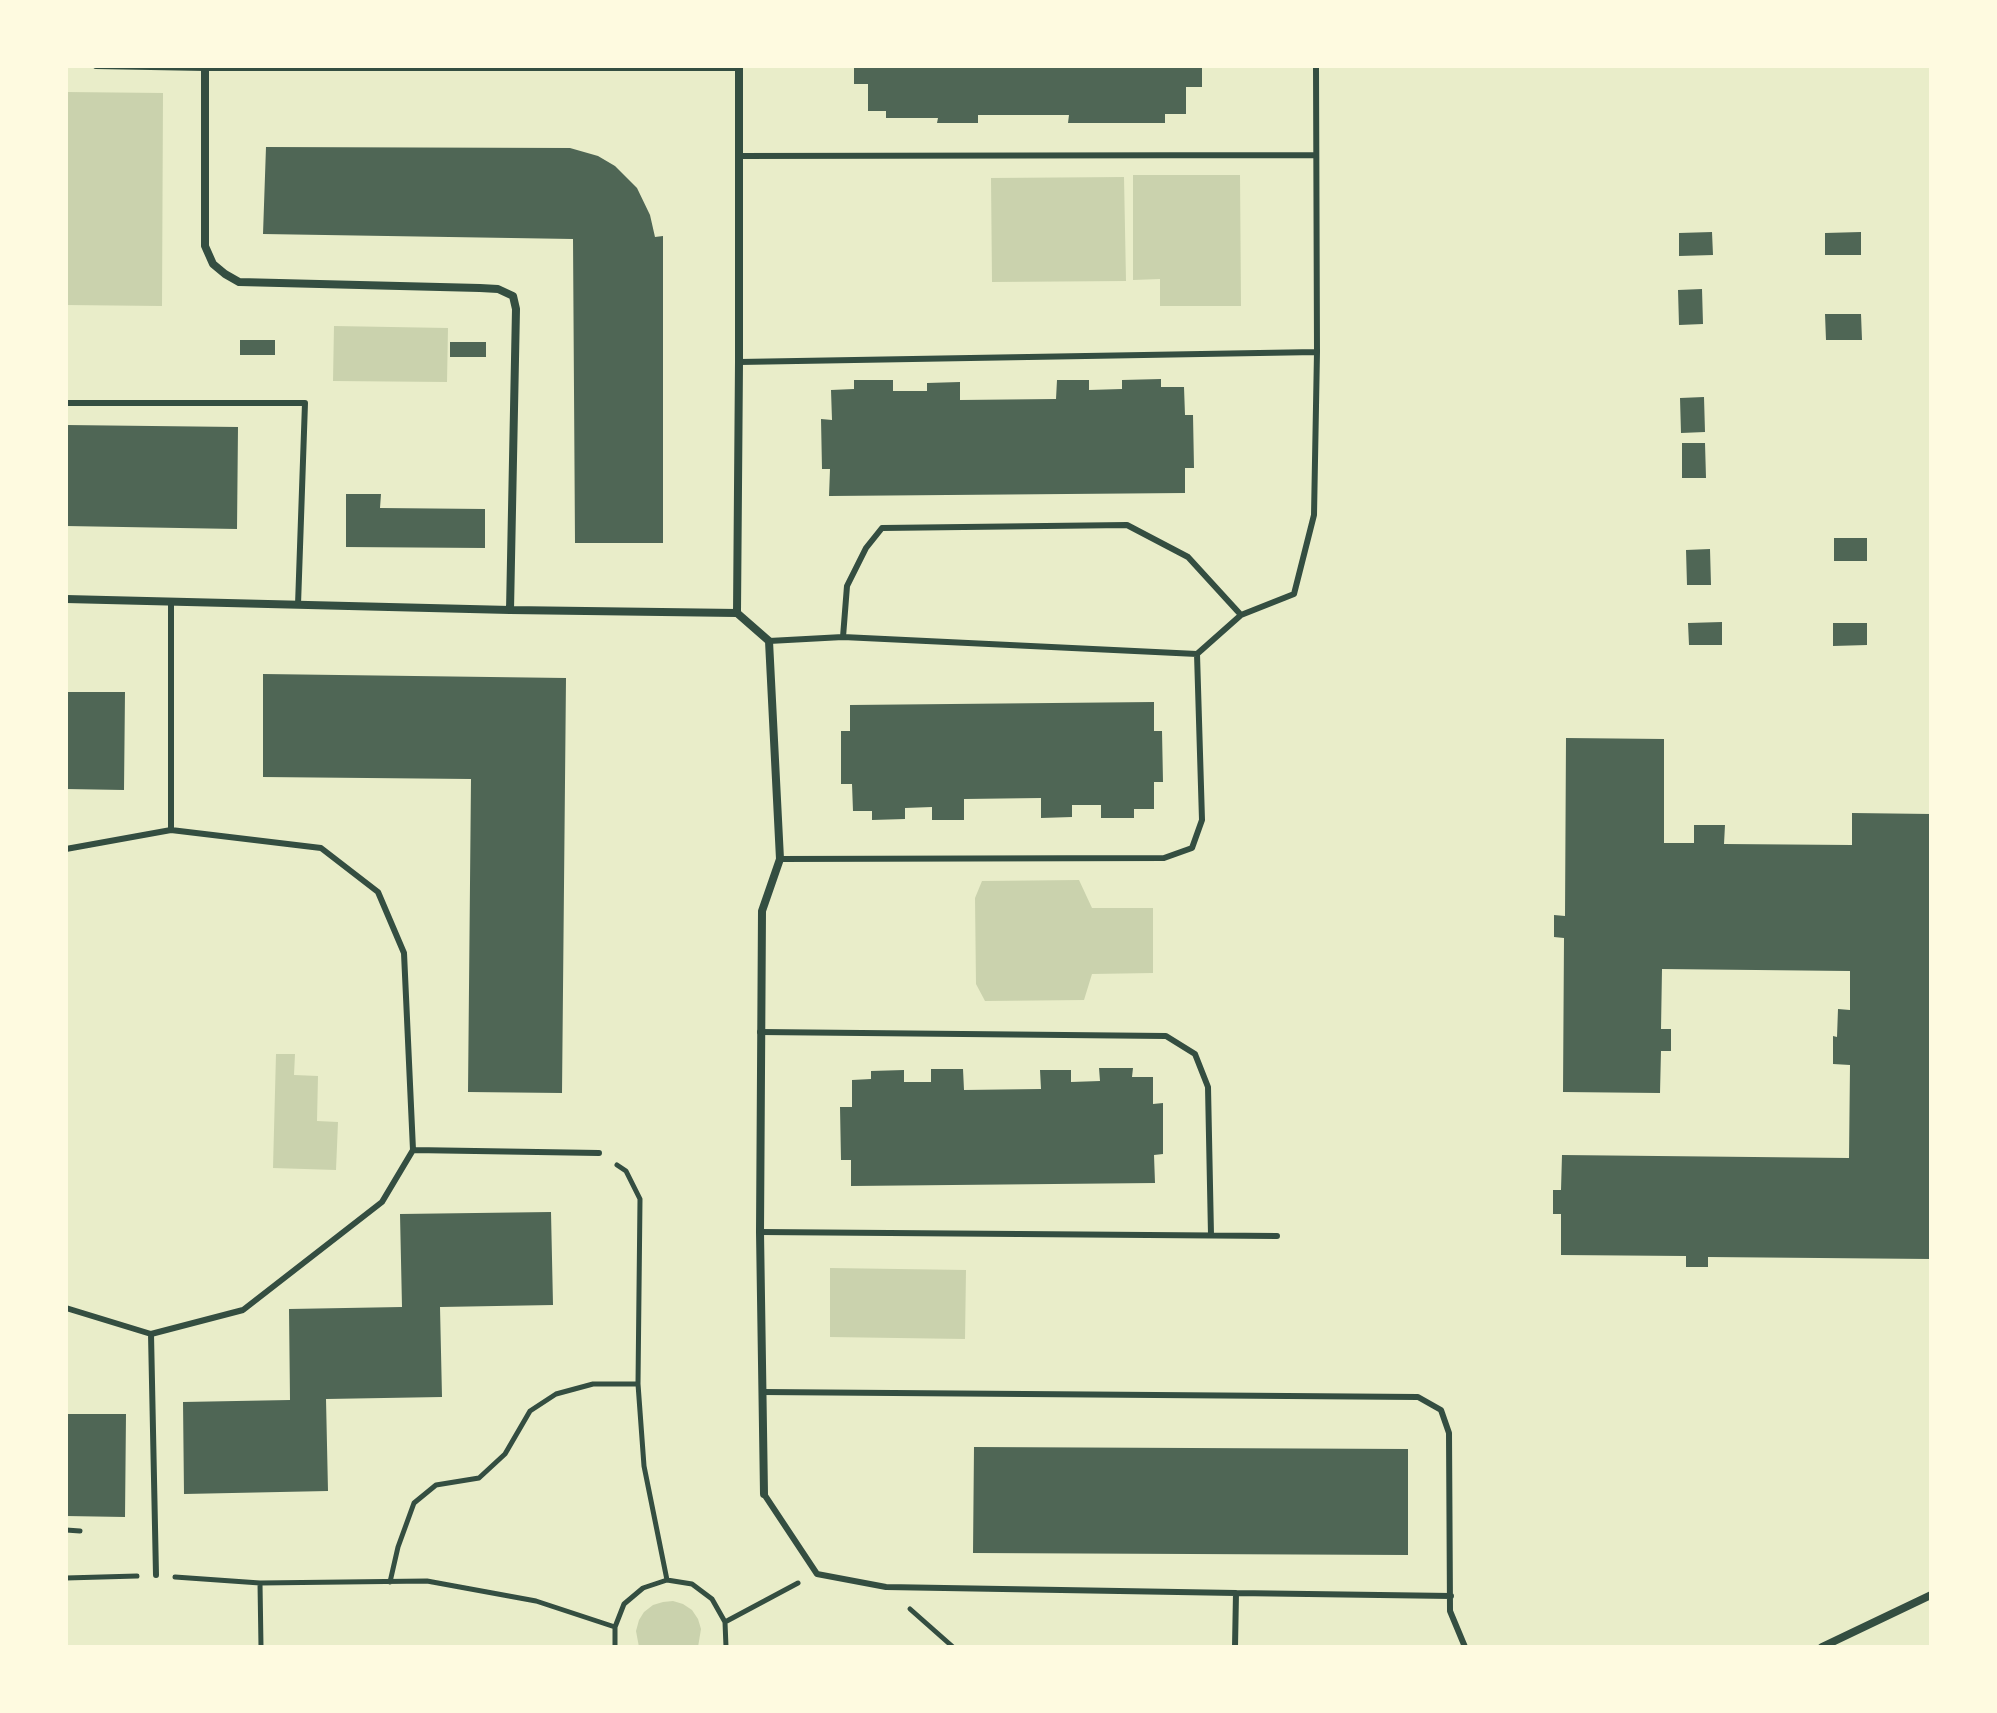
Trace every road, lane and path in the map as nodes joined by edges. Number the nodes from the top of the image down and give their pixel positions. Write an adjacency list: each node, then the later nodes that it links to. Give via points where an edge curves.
1 (96, 66): 4 (lane)
2 (1316, 66): 5 (lane)
3 (739, 67): 4 (lane); 6 (street)
4 (205, 68): 13 (street, via 205,246 225,274 239,282 480,288 513,296)
5 (1316, 155): 6 (lane); 7 (lane)
6 (739, 156): 8 (street)
7 (1317, 352): 8 (lane); 15 (lane, via 1314,515 1294,594)
8 (739, 362): 14 (street)
9 (66, 403): 12 (lane, via 305,403)
10 (66, 599): 11 (street)
11 (171, 602): 12 (street); 19 (lane)
12 (298, 605): 13 (street)
13 (510, 610): 14 (street)
14 (737, 613): 17 (street)
15 (1241, 615): 16 (lane, via 1188,557 1127,525 882,528 847,586); 18 (lane)
16 (843, 637): 17 (lane); 18 (lane)
17 (769, 641): 21 (street)
18 (1197, 654): 21 (lane, via 1202,820 1192,848 1164,858)
19 (171, 830): 20 (lane); 23 (lane, via 321,848 378,892 404,953)
20 (66, 849)
21 (780, 859): 22 (street, via 762,911)
22 (760, 1032): 25 (street); 26 (lane, via 1166,1036 1195,1054 1208,1087)
23 (413, 1150): 24 (lane); 29 (lane, via 382,1202 243,1310)
24 (599, 1153): 30 (path, via 626,1171 640,1199)
25 (760, 1232): 26 (lane); 31 (street)
26 (1211, 1235): 27 (lane)
27 (1277, 1236)
28 (66, 1308): 29 (lane)
29 (151, 1334): 36 (lane)
30 (638, 1384): 38 (path, via 644,1466); 39 (path, via 593,1384 556,1394 530,1411 505,1454 479,1478 436,1485 414,1503)
31 (762, 1392): 32 (street); 44 (lane, via 1418,1397 1441,1410 1449,1433)
32 (764, 1494): 35 (lane)
33 (66, 1530): 34 (path)
34 (80, 1531)
35 (817, 1574): 41 (lane); 45 (path)
36 (156, 1575): 37 (path); 40 (path)
37 (66, 1578)
38 (667, 1580): 45 (path, via 692,1584 712,1599); 46 (path, via 643,1588 624,1604)
39 (390, 1582): 40 (path); 46 (path, via 427,1581 536,1601)
40 (260, 1583): 47 (path)
41 (886, 1587): 42 (lane); 50 (path)
42 (1236, 1593): 44 (lane); 51 (lane)
43 (1931, 1595): 53 (street)
44 (1451, 1596): 52 (lane, via 1450,1611)
45 (725, 1622): 49 (path)
46 (615, 1627): 48 (path)
47 (261, 1647)
48 (615, 1647)
49 (726, 1647)
50 (953, 1647)
51 (1235, 1647)
52 (1465, 1647)
53 (1822, 1647)

